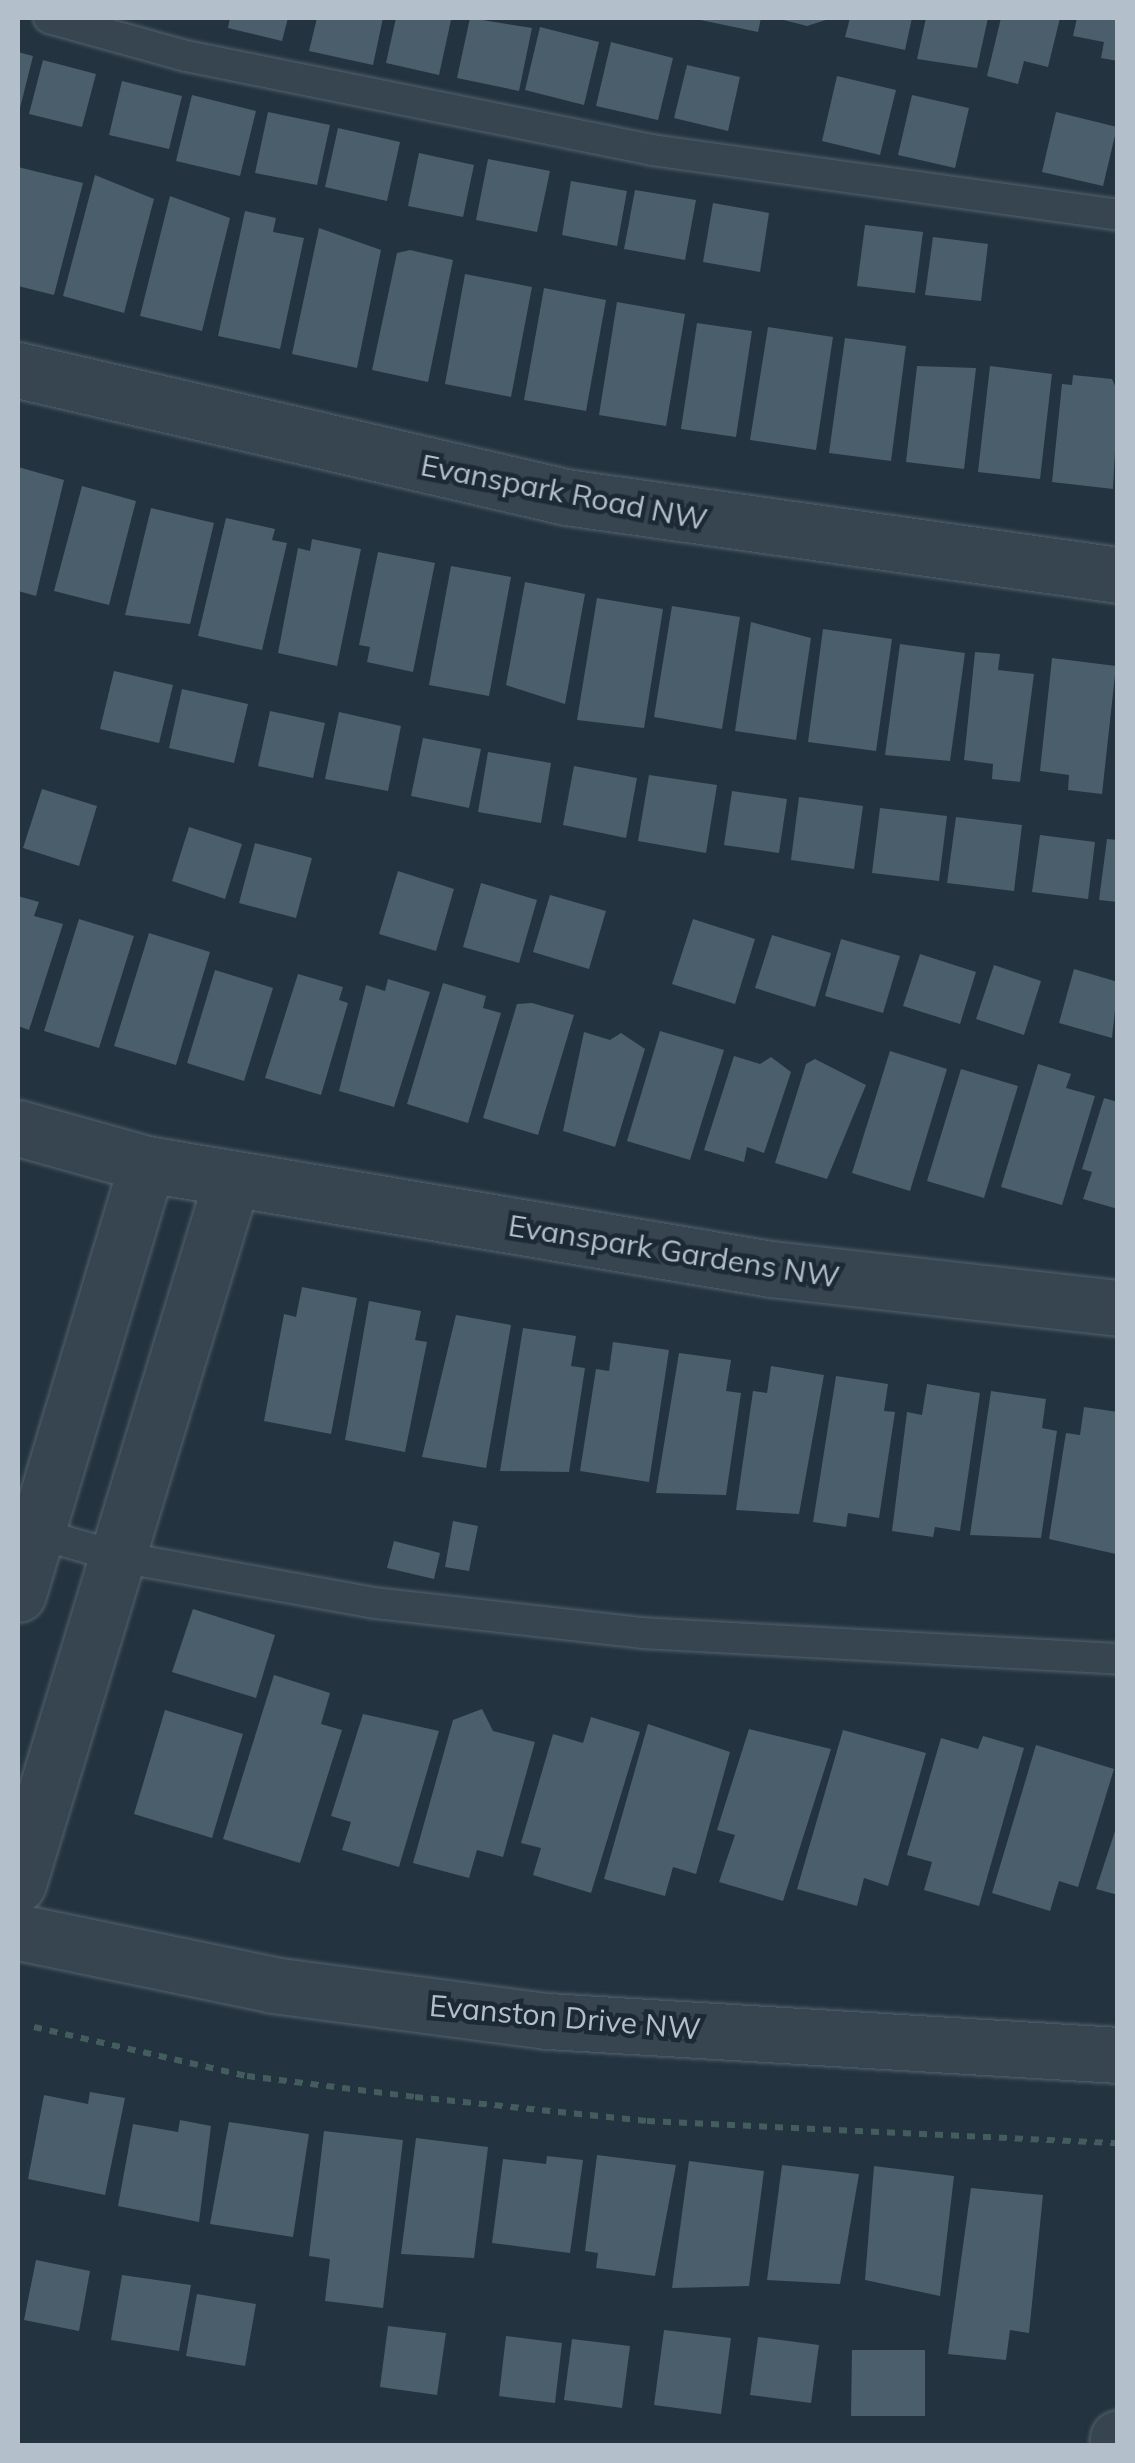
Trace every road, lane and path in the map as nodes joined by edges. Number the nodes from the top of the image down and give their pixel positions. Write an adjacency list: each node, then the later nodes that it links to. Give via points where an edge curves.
1 (49, 18): 2 (lane, via 186,56 651,150)
2 (1118, 215)
3 (18, 370): 4 (street, Evanspark Road NW, via 566,498)
4 (1118, 575)
5 (18, 1128): 6 (street, Evanspark Gardens NW)
6 (147, 1164): 7 (street, Evanspark Gardens NW); 9 (street)
7 (232, 1180): 8 (street, Evanspark Gardens NW, via 771,1269); 10 (street)
8 (1118, 1308)
9 (27, 1530): 10 (lane); 11 (street)
10 (119, 1557): 12 (lane, via 375,1603 642,1632); 13 (street)
11 (18, 1594)
12 (1118, 1660)
13 (18, 1884)
14 (18, 1932): 16 (street, Evanston Drive NW, via 273,1985 548,2021)
15 (34, 2027): 17 (path, via 247,2076 415,2097 647,2121)
16 (1118, 2055)
17 (1118, 2143)
18 (1118, 2438): 19 (street)
19 (1117, 2446)

